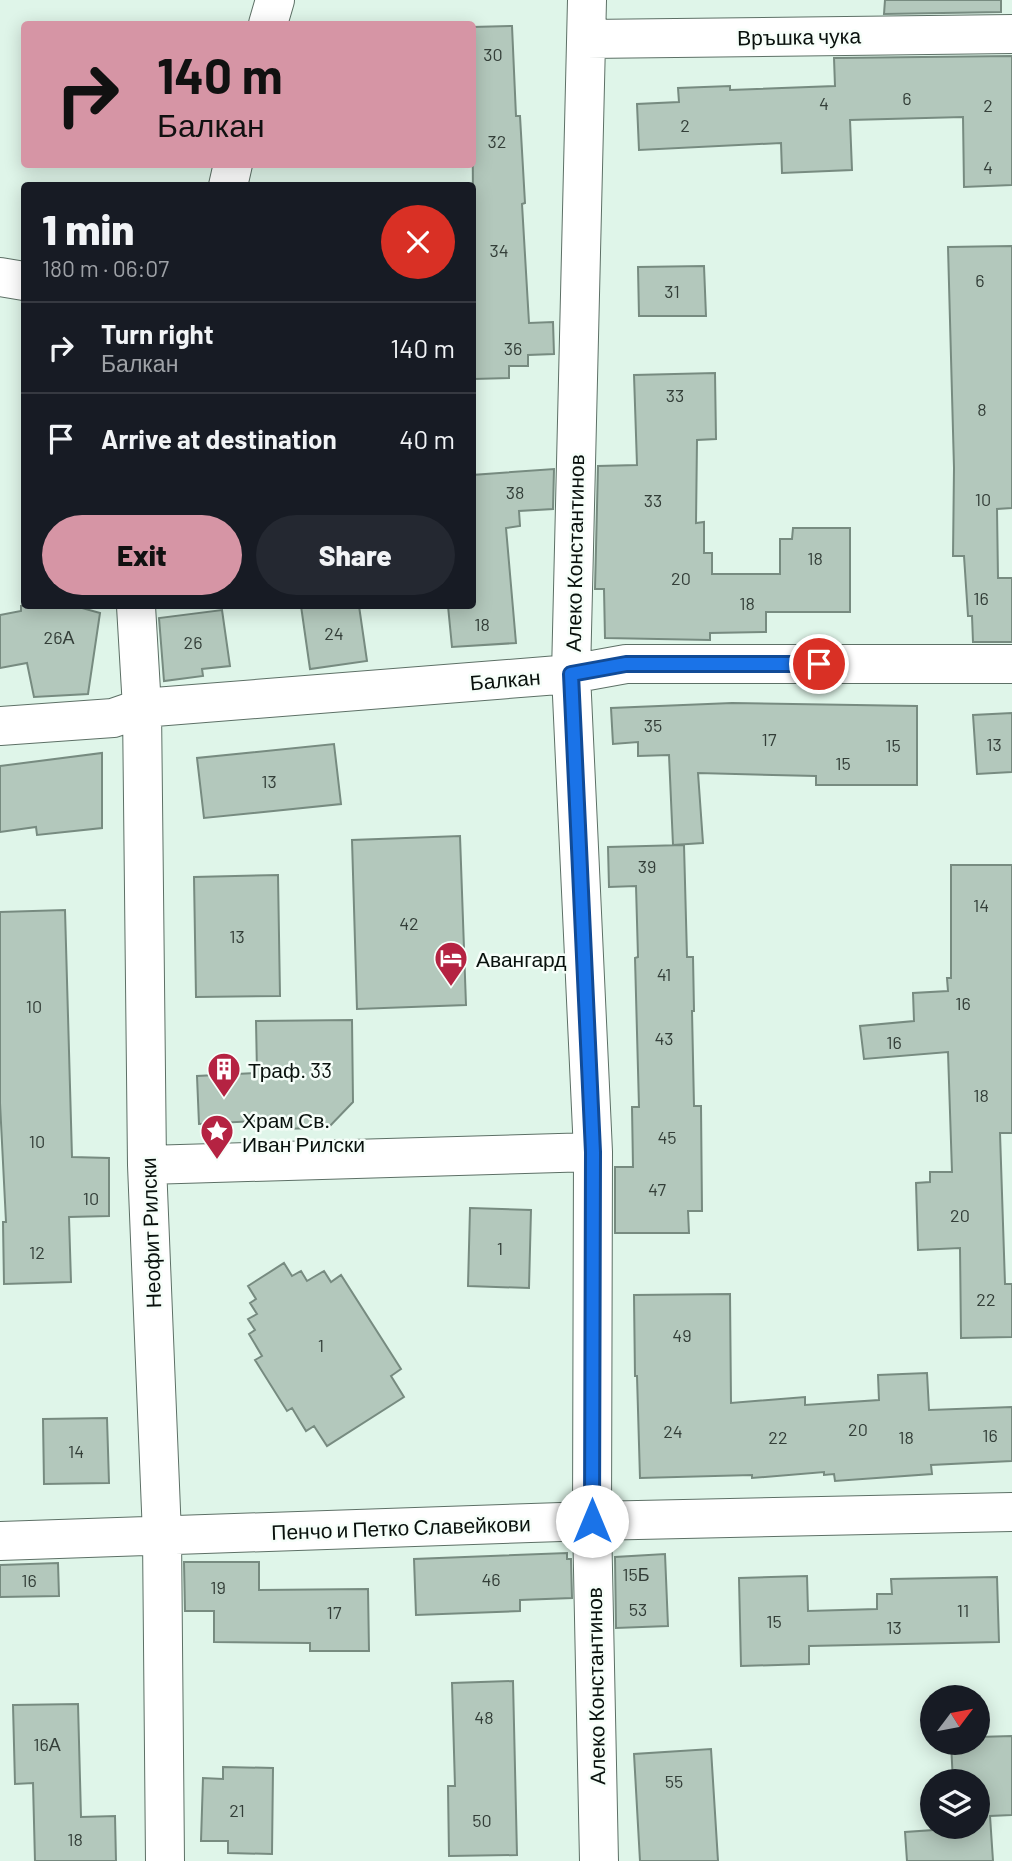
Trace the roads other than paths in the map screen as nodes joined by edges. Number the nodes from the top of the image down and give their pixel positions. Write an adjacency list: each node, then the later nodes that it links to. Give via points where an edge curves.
1 (275, 0): 3 (street)
2 (587, 0): 5 (street, Алеко Константинов)
3 (269, 21)
4 (1012, 34): 5 (street, Връшка чука)
5 (586, 39): 10 (street, Алеко Константинов)
6 (0, 277): 7 (street)
7 (21, 280)
8 (136, 609): 11 (street, Неофит Рилски)
9 (1012, 664): 10 (street, Балкан, via 626,664)
10 (571, 674): 11 (street, Балкан); 13 (street, Алеко Константинов)
11 (127, 713): 12 (street, Балкан); 14 (street, Неофит Рилски)
12 (0, 726)
13 (593, 1152): 14 (street); 16 (street, Алеко Константинов)
14 (147, 1165): 17 (street, Неофит Рилски)
15 (1012, 1512): 16 (street, Пенчо и Петко Славейкови)
16 (592, 1521): 17 (street, Пенчо и Петко Славейкови); 20 (street, Алеко Константинов)
17 (162, 1535): 18 (street, Пенчо и Петко Славейкови); 19 (street, Неофит Рилски)
18 (0, 1541)
19 (164, 1861)
20 (599, 1861)

